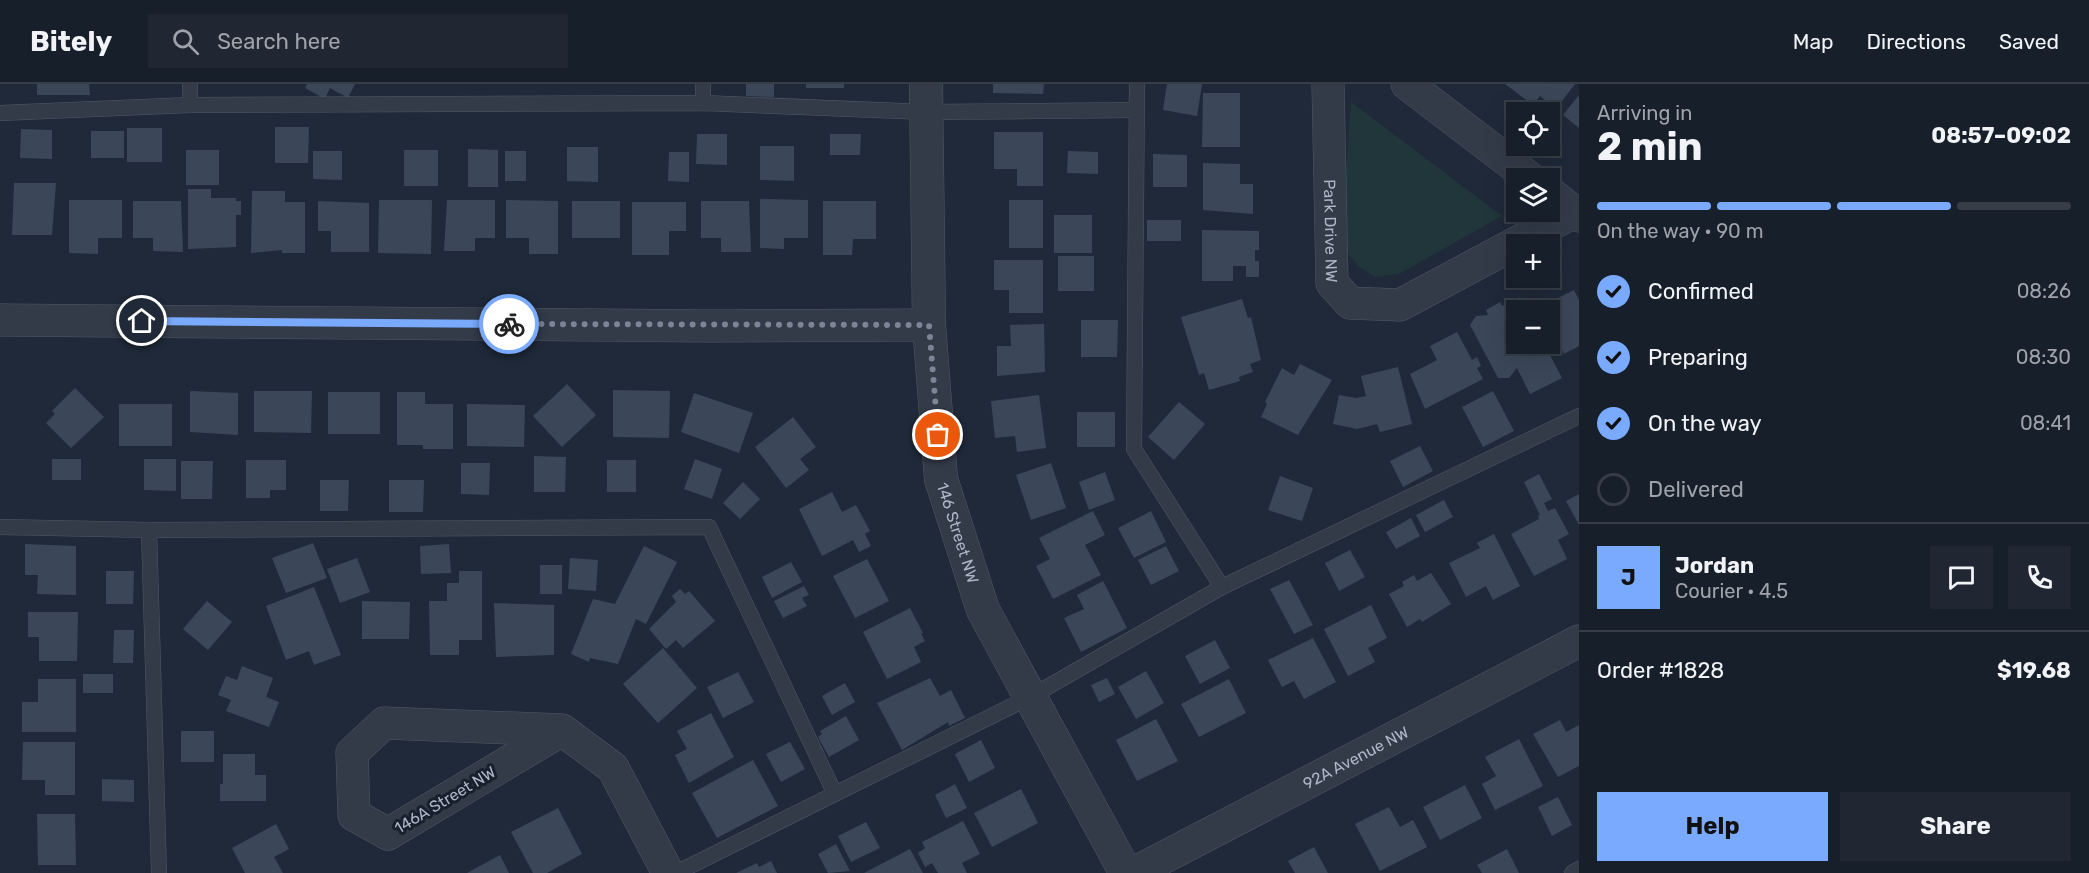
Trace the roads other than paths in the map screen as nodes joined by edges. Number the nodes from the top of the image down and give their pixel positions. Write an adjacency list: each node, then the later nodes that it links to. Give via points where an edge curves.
1 (190, 84): 8 (lane)
2 (703, 84): 7 (lane)
3 (1137, 84): 9 (lane)
4 (1328, 84): 13 (street, Park Drive NW, via 1332,283 1350,303 1400,305)
5 (1407, 84): 11 (street)
6 (926, 98): 7 (lane); 9 (lane); 15 (street, 146 Street NW)
7 (703, 103): 8 (lane)
8 (190, 105): 10 (lane)
9 (1137, 110): 19 (lane, via 1134,449)
10 (0, 113)
11 (1517, 168)
12 (1560, 201): 13 (street, Park Drive NW)
13 (1576, 214)
14 (0, 320): 15 (street)
15 (929, 325): 21 (street, 146 Street NW, via 941,479 983,609)
16 (1579, 416): 19 (lane)
17 (0, 527): 18 (lane)
18 (149, 530): 23 (lane, via 709,527); 25 (lane)
19 (1222, 587): 21 (lane)
20 (1579, 641): 29 (street, 92A Avenue NW)
21 (1030, 696): 23 (lane); 28 (street, 146 Street NW)
22 (562, 730): 22 (street, 146A Street NW, via 388,834 354,815 352,753 384,723); 26 (street, via 613,768)
23 (834, 792): 27 (lane)
24 (1579, 869): 30 (lane)
25 (159, 873)
26 (668, 873)
27 (676, 873)
28 (1125, 873)
29 (1134, 873)
30 (1572, 873)

